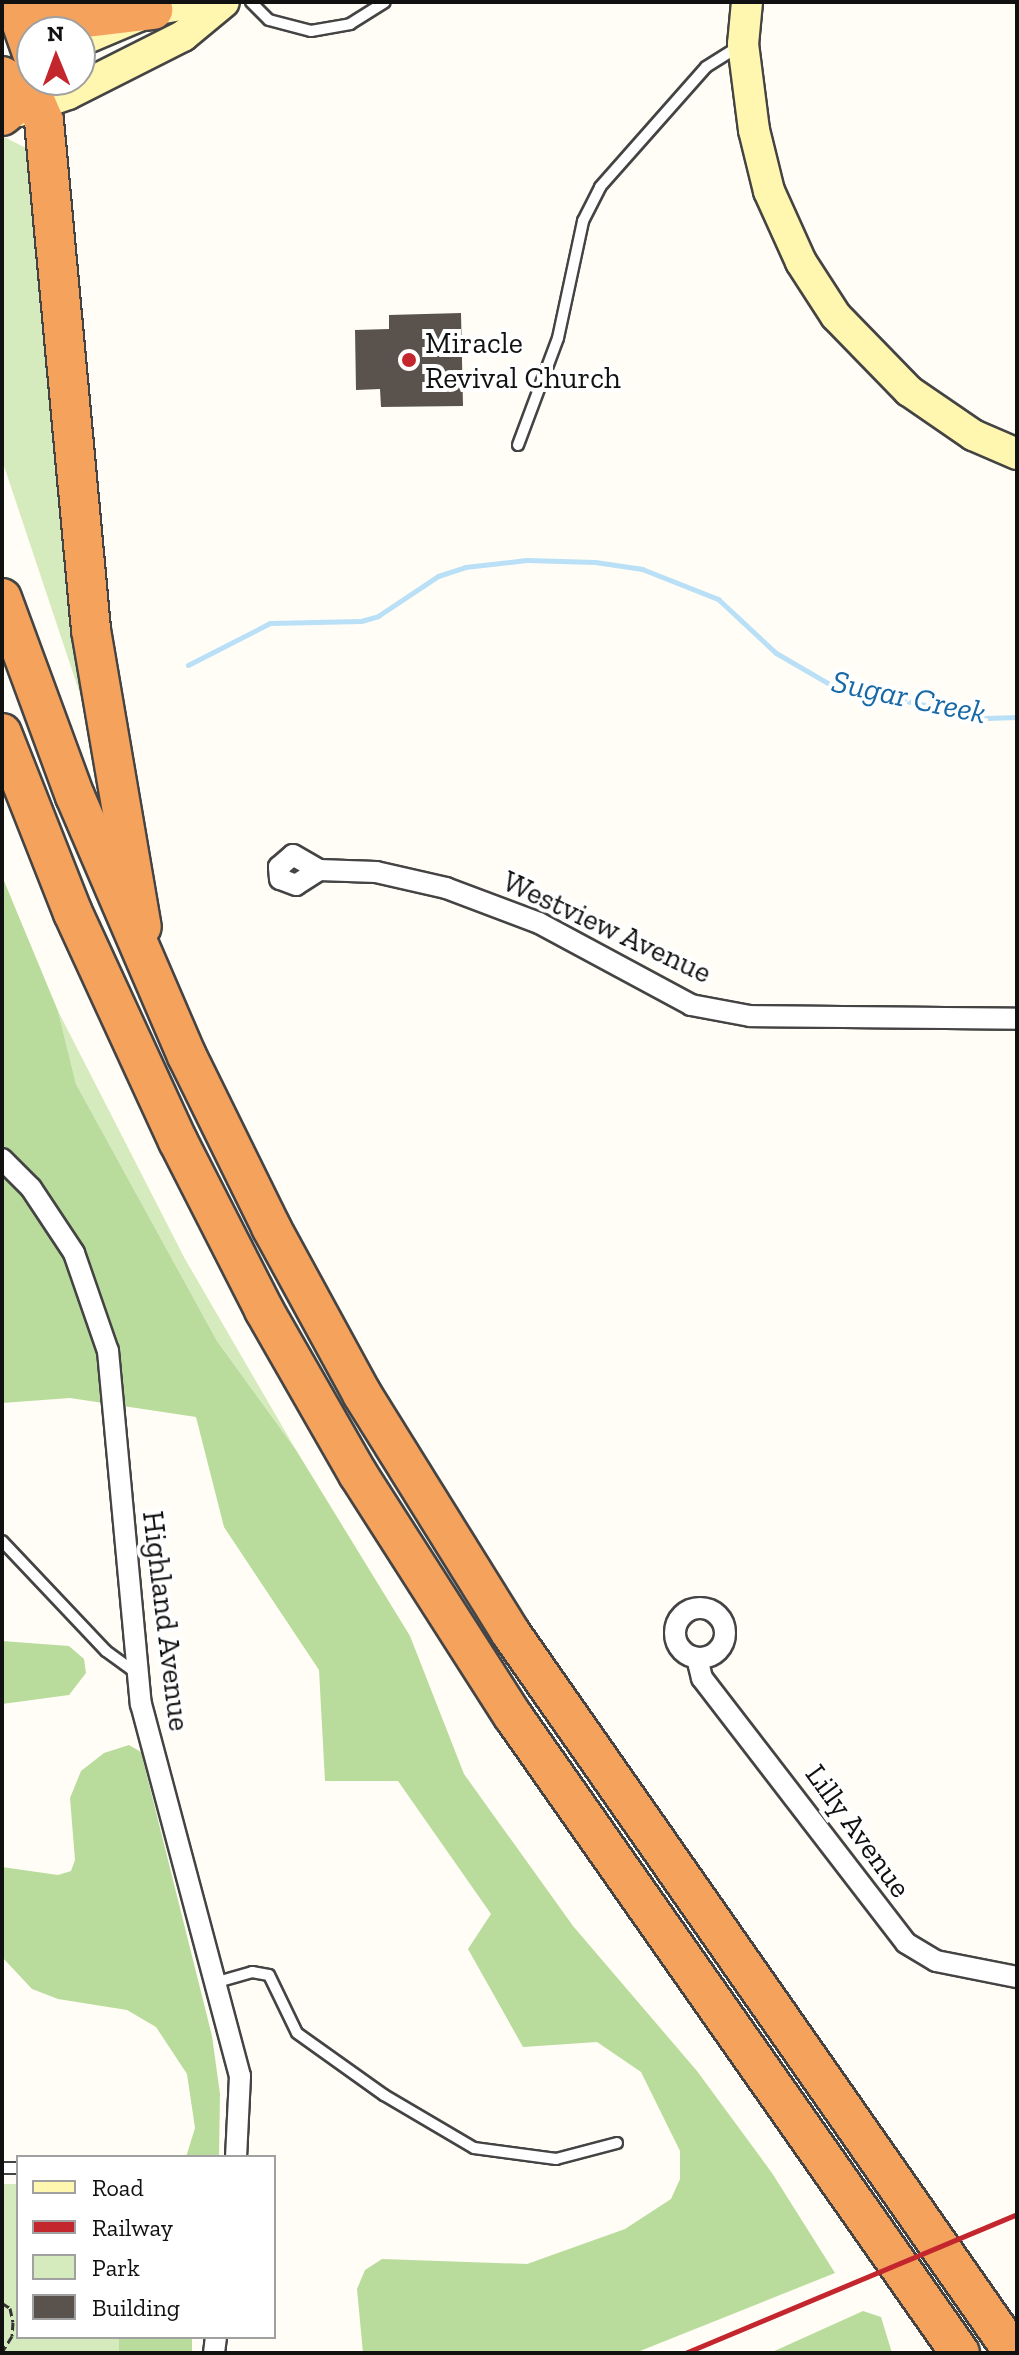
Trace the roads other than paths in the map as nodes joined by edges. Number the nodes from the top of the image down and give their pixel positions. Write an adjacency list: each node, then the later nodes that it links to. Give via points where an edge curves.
1 (196, 2): 7 (main road)
2 (224, 2): 10 (main road, via 183,36)
3 (251, 2): 4 (lane, via 269,20 311,31 350,24)
4 (385, 2)
5 (747, 2): 9 (main road)
6 (15, 3): 7 (highway, via 62,21)
7 (153, 10): 8 (main road)
8 (96, 34)
9 (743, 44): 12 (lane, via 706,67 600,187 583,221 558,338); 13 (main road, via 754,130 769,191 801,262 836,316 909,391 973,435)
10 (96, 64)
11 (19, 96): 19 (highway, via 62,292 91,630 114,777 130,834)
12 (518, 445)
13 (1017, 454)
14 (2, 598): 19 (highway, via 81,810)
15 (2, 733): 17 (highway)
16 (2, 760): 17 (highway)
17 (25, 795): 29 (highway, via 117,1012 208,1203 358,1474 544,1761)
18 (319, 870): 20 (street, Westview Avenue, via 376,872 446,888 539,923 691,1005 750,1016)
19 (148, 969): 30 (highway, via 271,1227 362,1394 460,1554)
20 (1017, 1019)
21 (2, 1159): 24 (street, Highland Avenue, via 31,1188 74,1253 108,1351)
22 (2, 1541): 24 (lane, via 106,1651)
23 (697, 1658): 25 (street, Lilly Avenue, via 702,1678 906,1943 936,1961)
24 (137, 1674): 26 (street, Highland Avenue)
25 (1017, 1977)
26 (214, 1983): 27 (lane, via 252,1972 269,1975 297,2033 374,2089 474,2148 556,2159); 28 (street, Highland Avenue, via 240,2076)
27 (617, 2143)
28 (236, 2155)
29 (960, 2353)
30 (1014, 2353)

